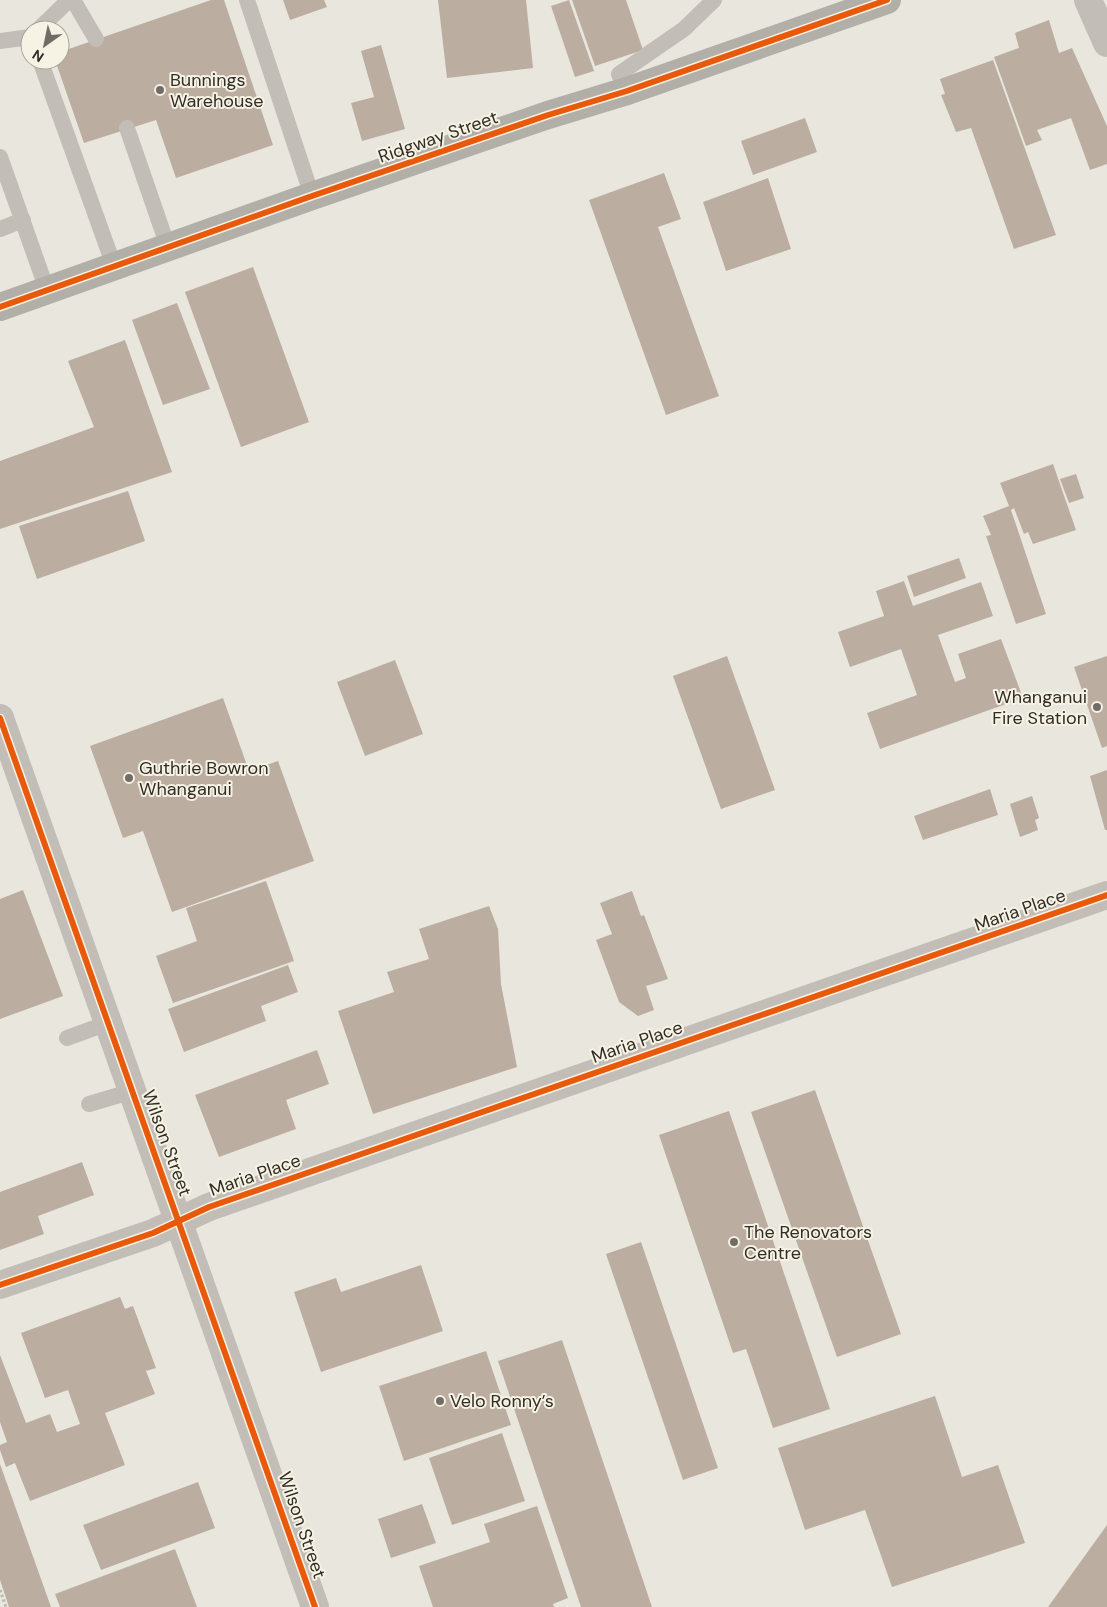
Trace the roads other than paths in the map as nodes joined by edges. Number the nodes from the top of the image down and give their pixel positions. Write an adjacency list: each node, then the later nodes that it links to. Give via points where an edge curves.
1 (68, 0): 7 (lane)
2 (73, 0): 9 (lane)
3 (246, 0): 16 (lane)
4 (714, 0): 13 (lane, via 684,28 619,74)
5 (887, 0): 13 (street, Ridgway Street)
6 (1088, 0): 11 (street)
7 (48, 20)
8 (20, 38): 10 (lane)
9 (96, 39)
10 (0, 41)
11 (1107, 43)
12 (44, 70): 20 (lane)
13 (627, 91): 16 (street, Ridgway Street)
14 (127, 128): 19 (lane)
15 (0, 157): 17 (lane)
16 (312, 196): 19 (street, Ridgway Street)
17 (23, 220): 18 (lane); 21 (lane)
18 (0, 229)
19 (168, 247): 20 (street, Ridgway Street)
20 (114, 266): 21 (street, Ridgway Street)
21 (47, 290): 22 (street, Ridgway Street)
22 (0, 307)
23 (0, 718): 25 (street, Wilson Street)
24 (1107, 895): 29 (street, Maria Place, via 218,1204)
25 (108, 1023): 26 (lane); 27 (street, Wilson Street)
26 (67, 1038)
27 (132, 1091): 28 (lane); 29 (street, Wilson Street)
28 (88, 1104)
29 (178, 1221): 30 (street, Maria Place, via 153,1233); 31 (street, Wilson Street)
30 (0, 1285)
31 (315, 1607)

